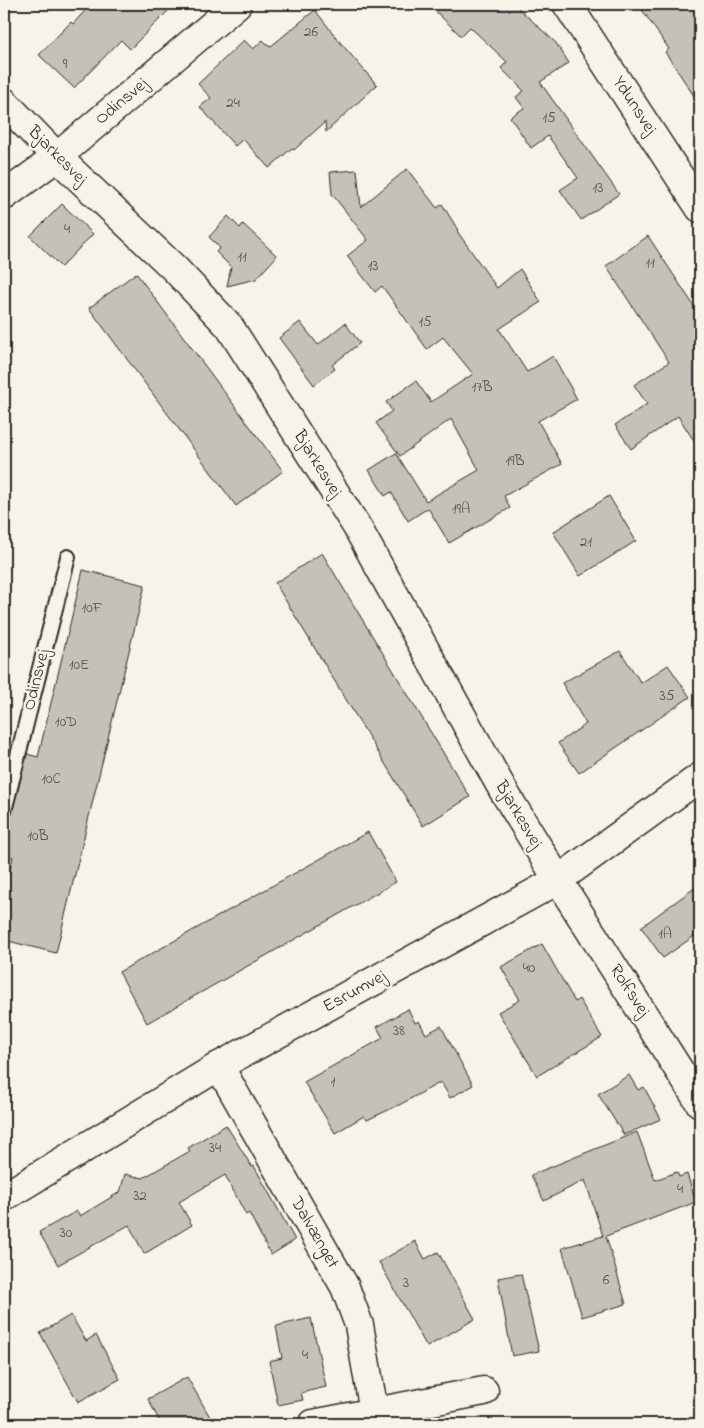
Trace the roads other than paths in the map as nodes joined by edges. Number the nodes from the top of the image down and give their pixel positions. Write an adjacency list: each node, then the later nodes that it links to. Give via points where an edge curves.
1 (238, 4): 4 (street, Odinsvej)
2 (568, 4): 6 (street, Ydunsvej)
3 (4, 102): 4 (street, Bjarkesvej)
4 (58, 157): 5 (street, Odinsvej); 10 (street, Bjarkesvej, via 175,269 229,326 357,527 502,790)
5 (4, 196)
6 (700, 208)
7 (68, 557): 9 (lane, Odinsvej)
8 (700, 777): 10 (street, Esrumvej)
9 (4, 806)
10 (558, 880): 11 (street, Esrumvej); 12 (street, Rolfsvej)
11 (220, 1066): 13 (street, Esrumvej); 15 (street, Dalvænget, via 346,1287 359,1325)
12 (700, 1103)
13 (4, 1197)
14 (484, 1391): 15 (street)
15 (374, 1412): 16 (street)
16 (313, 1424)

